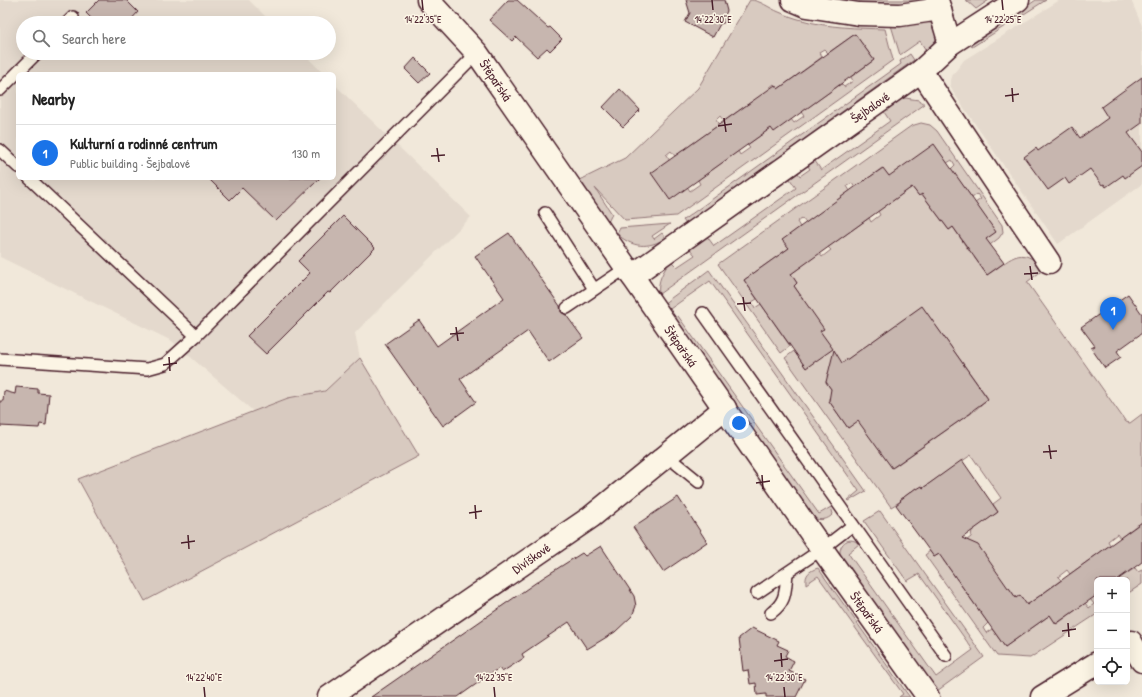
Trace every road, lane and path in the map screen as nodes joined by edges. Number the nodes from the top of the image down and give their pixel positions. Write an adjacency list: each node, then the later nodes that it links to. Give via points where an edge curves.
1 (428, 0): 6 (street, Štěpařská)
2 (793, 0): 4 (street, via 807,6 859,14 900,15)
3 (1018, 0): 5 (street, Šejbalové)
4 (939, 5): 5 (street)
5 (950, 44): 8 (street, Šejbalové)
6 (477, 53): 17 (street, Štěpařská); 21 (lane)
7 (30, 60): 9 (lane)
8 (921, 71): 16 (street); 17 (street, Šejbalové)
9 (18, 72)
10 (16, 74): 11 (lane)
11 (0, 90)
12 (0, 150): 13 (lane)
13 (16, 165)
14 (31, 180): 21 (lane)
15 (545, 213): 18 (lane)
16 (1049, 262)
17 (629, 272): 18 (lane); 23 (street, Štěpařská)
18 (594, 289): 19 (lane)
19 (566, 308)
20 (703, 313): 26 (lane)
21 (196, 336): 22 (lane, via 165,364 147,369)
22 (0, 359)
23 (725, 408): 24 (street, Divíškové); 27 (street, Štěpařská)
24 (667, 456): 25 (lane); 35 (street, Divíškové, via 591,517)
25 (699, 482)
26 (853, 525): 27 (lane); 32 (lane)
27 (822, 549): 28 (lane); 36 (street, Štěpařská)
28 (787, 573): 29 (lane); 30 (lane, via 785,594 780,606)
29 (757, 593)
30 (771, 613)
31 (1133, 640): 33 (street)
32 (946, 656)
33 (1142, 661)
34 (1094, 665): 37 (street)
35 (329, 697)
36 (928, 697)
37 (1042, 697)

